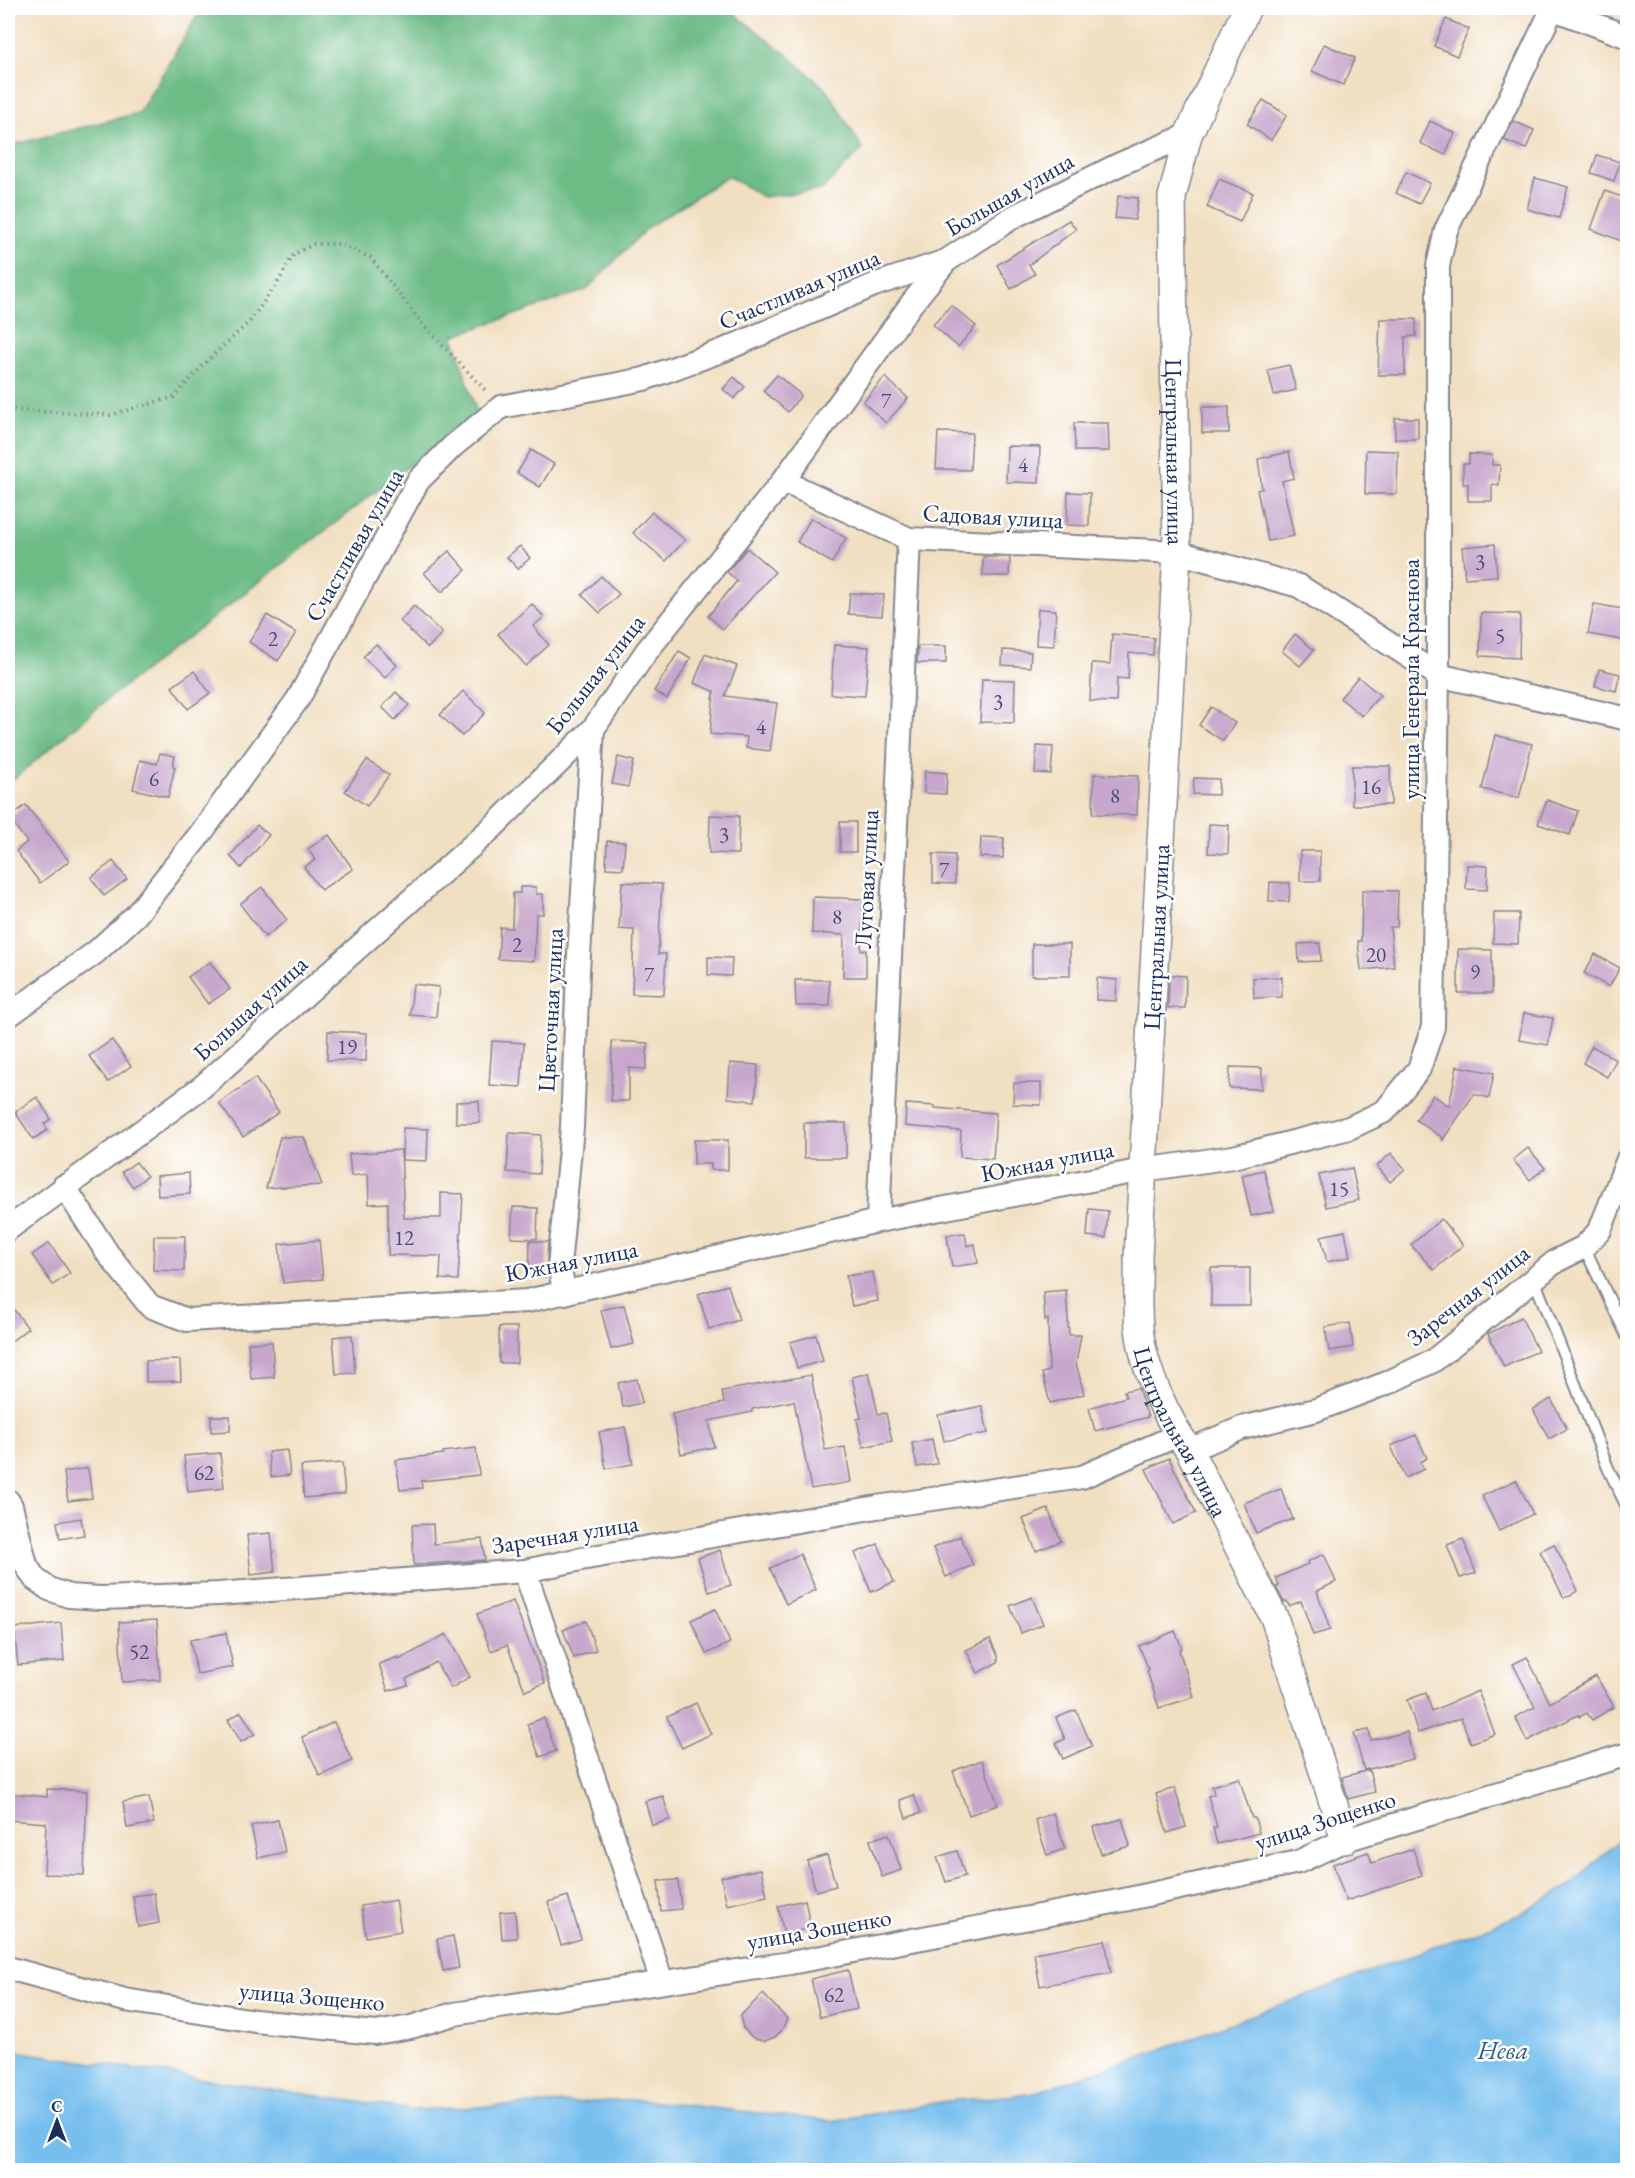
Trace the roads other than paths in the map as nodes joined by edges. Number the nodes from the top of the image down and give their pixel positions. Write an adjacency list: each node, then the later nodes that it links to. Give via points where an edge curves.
1 (1247, 8): 4 (street, Центральная улица)
2 (1552, 8): 3 (street); 9 (street, улица Генерала Краснова, via 1446,230 1438,266)
3 (1628, 37)
4 (1188, 135): 5 (street, Большая улица, via 1013,217); 8 (street, Центральная улица, via 1172,196)
5 (946, 261): 6 (street, Большая улица); 12 (street, Счастливая улица, via 874,285 724,350 644,379 501,407 418,481 298,699 136,915 96,952)
6 (783, 481): 7 (street, Садовая улица); 11 (street, Большая улица, via 646,652)
7 (909, 539): 8 (street, Садовая улица); 16 (street, Луговая улица)
8 (1177, 552): 9 (street, Садовая улица, via 1299,586); 14 (street, Центральная улица)
9 (1438, 675): 10 (street, Садовая улица); 14 (street, улица Генерала Краснова, via 1432,1028 1419,1069 1385,1111 1349,1128 1233,1157)
10 (1628, 719)
11 (592, 729): 15 (street, Большая улица, via 494,826 202,1087); 20 (street, Цветочная улица, via 572,1127 559,1267)
12 (8, 1016)
13 (1628, 1159): 18 (street, Заречная улица, via 1600,1230)
14 (1143, 1170): 16 (street, Южная улица); 22 (street, Центральная улица, via 1139,1333 1145,1363)
15 (64, 1186): 17 (street, Большая улица); 20 (street, Южная улица, via 108,1254 150,1306 187,1320 526,1301)
16 (878, 1221): 20 (street, Южная улица)
17 (8, 1229)
18 (1584, 1247): 19 (street, Заречная улица, via 1556,1261); 21 (lane)
19 (1534, 1279): 22 (street, Заречная улица, via 1433,1361 1387,1383 1316,1410); 24 (lane, via 1608,1468)
20 (565, 1293)
21 (1628, 1338)
22 (1184, 1443): 25 (street, Заречная улица, via 1082,1477 877,1507); 27 (street, Центральная улица, via 1274,1617)
23 (8, 1500): 25 (street, Заречная улица, via 26,1565 35,1579 69,1596 218,1594)
24 (1628, 1509)
25 (525, 1571): 29 (street)
26 (1628, 1754): 27 (street, улица Зощенко)
27 (1345, 1840): 29 (street, улица Зощенко, via 1298,1862 1124,1900 790,1963)
28 (8, 1968): 29 (street, улица Зощенко, via 125,2000 255,2021 375,2033 454,2014)
29 (662, 1982)

